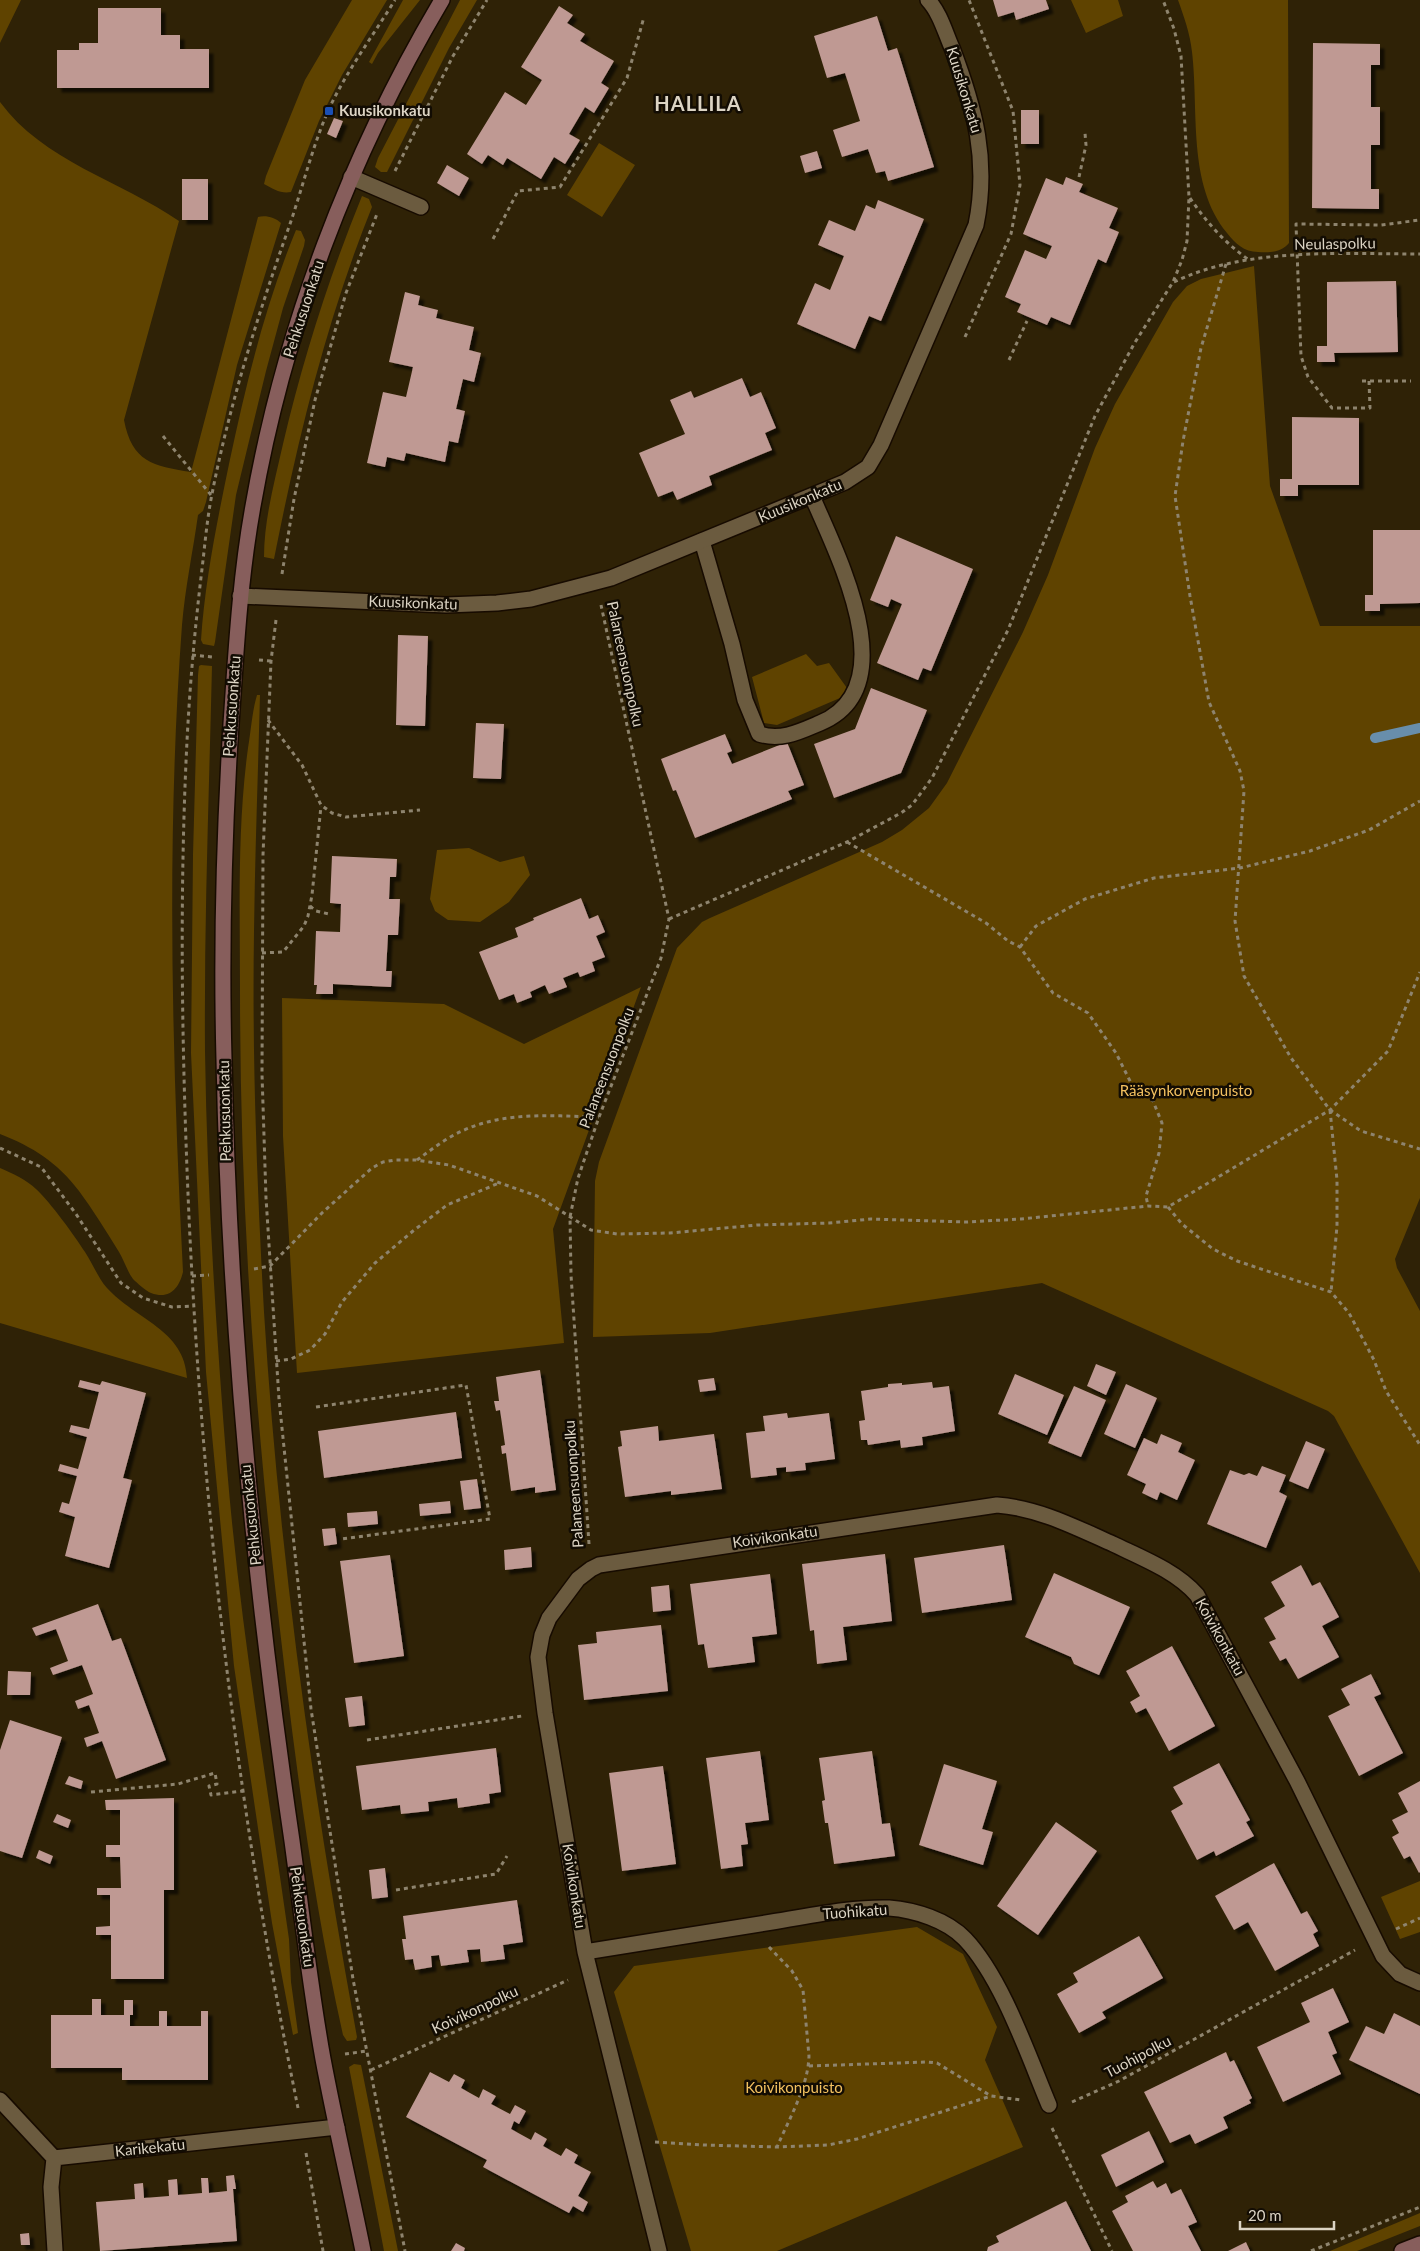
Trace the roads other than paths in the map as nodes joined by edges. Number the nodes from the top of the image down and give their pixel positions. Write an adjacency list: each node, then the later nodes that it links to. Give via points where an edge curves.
1 (442, 0): 3 (main road, Pehkusuonkatu, via 403,67)
2 (928, 0): 5 (street, Kuusikonkatu, via 940,17 974,113 982,165 982,195 976,225 875,458 859,474)
3 (351, 177): 4 (street); 7 (main road, Pehkusuonkatu, via 304,305 279,389 254,503)
4 (422, 207)
5 (812, 496): 6 (street, Kuusikonkatu); 6 (street, via 849,587 861,635 859,682 852,698 831,719 785,736 758,734 745,700)
6 (702, 541): 7 (street, Kuusikonkatu, via 611,578 531,598 438,604)
7 (240, 596): 12 (main road, Pehkusuonkatu, via 223,902 225,1127 231,1274 247,1486 274,1720 318,2022)
8 (585, 1952): 9 (street, Koivikonkatu, via 538,1657 549,1618 578,1579 591,1569 629,1559 997,1505 1029,1510 1065,1522 1131,1552 1189,1586 1202,1602 1297,1781 1374,1939 1391,1966); 11 (street, Tuohikatu, via 837,1912 890,1908 914,1912 950,1927 965,1939 981,1960 1005,2002); 17 (street, Koivikonkatu)
9 (1420, 1983)
10 (0, 2100): 13 (street)
11 (1049, 2105)
12 (338, 2127): 13 (street, Karikekatu); 16 (main road, Pehkusuonkatu)
13 (54, 2158): 15 (street, via 51,2187)
14 (1420, 2244): 18 (main road)
15 (55, 2251)
16 (363, 2251)
17 (659, 2251)
18 (1402, 2251)

